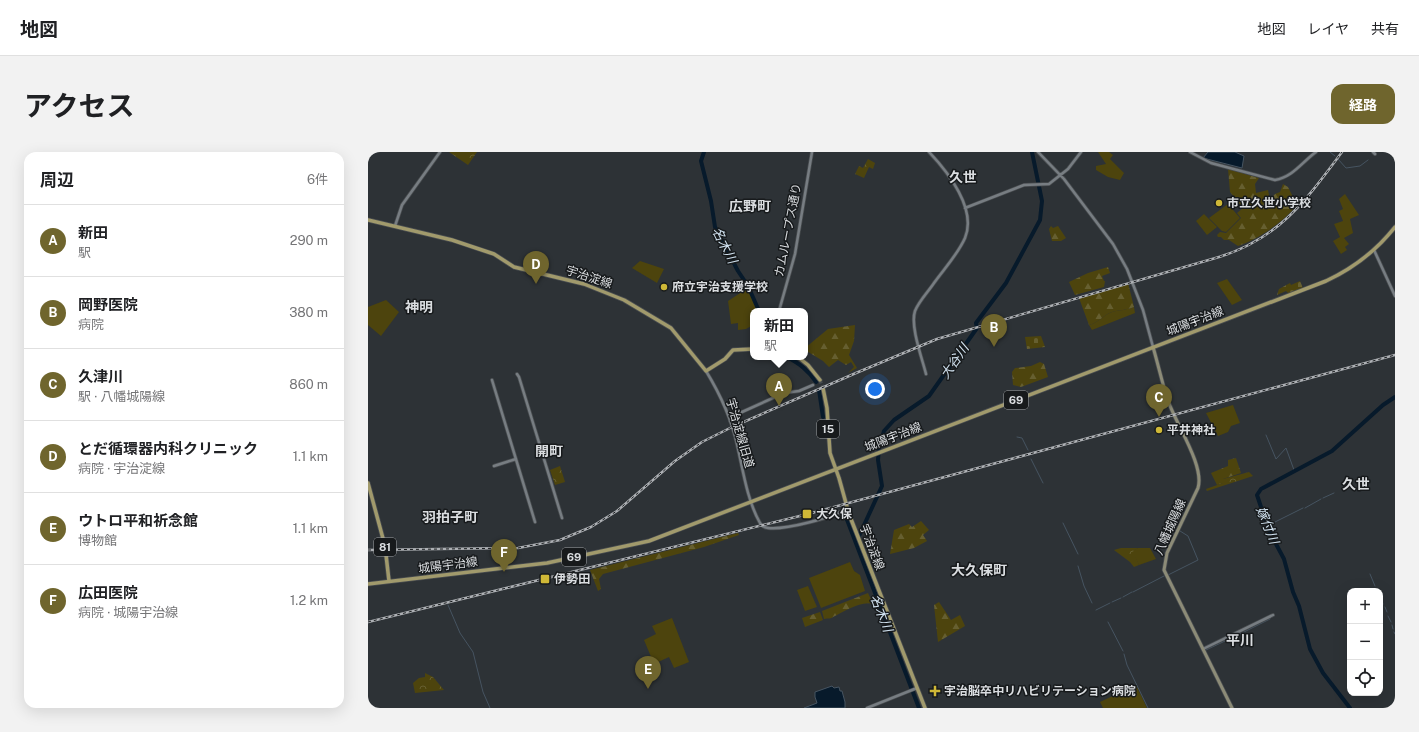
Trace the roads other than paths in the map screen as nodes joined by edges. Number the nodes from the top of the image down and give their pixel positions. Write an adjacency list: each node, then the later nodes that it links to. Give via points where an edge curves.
1 (440, 152): 11 (street, via 402,204)
2 (812, 152): 15 (street, カムループス通り, via 795,254)
3 (929, 152): 9 (street, via 949,174)
4 (1038, 152): 8 (street)
5 (1081, 152): 8 (street)
6 (1190, 152): 7 (street, via 1211,163 1275,180 1297,170)
7 (1316, 152)
8 (1060, 176): 9 (street, via 1049,184 1024,185); 16 (street, via 1121,258 1143,310)
9 (965, 208): 21 (street, via 968,224 965,237 914,313 915,334)
10 (368, 220): 11 (main road, 宇治淀線)
11 (395, 226): 19 (main road, 宇治淀線, via 452,240 494,254 514,267 584,284 624,300 671,328)
12 (1395, 227): 13 (main road, 城陽宇治線 / 69)
13 (1374, 250): 14 (street); 16 (main road, 城陽宇治線 / 69, via 1348,270 1326,281)
14 (1395, 296)
15 (780, 308)
16 (1153, 347): 29 (main road, 城陽宇治線 / 69); 38 (main road, 八幡城陽線, via 1168,399 1188,441 1199,480 1198,488 1167,553 1164,570)
17 (750, 349): 19 (main road, via 733,350 725,359)
18 (801, 360): 23 (main road)
19 (706, 371): 26 (street, 宇治淀線旧道, via 724,403)
20 (517, 374): 33 (street)
21 (926, 374)
22 (492, 380): 27 (street)
23 (820, 380)
24 (814, 385): 26 (street, via 784,393 742,412)
25 (823, 388): 29 (main road, 宇治淀線 / 15, via 830,452)
26 (730, 421): 31 (street, 宇治淀線旧道, via 742,473)
27 (516, 459): 28 (street); 34 (street)
28 (494, 466)
29 (835, 469): 31 (main road, 城陽宇治線 / 69); 32 (main road, 宇治淀線 / 15)
30 (368, 483): 35 (main road, 81, via 385,546)
31 (752, 502): 32 (street, 宇治淀線旧道, via 760,523 769,528 815,521); 35 (main road, 城陽宇治線 / 69, via 641,544 547,563)
32 (847, 508): 39 (main road, 宇治淀線 / 15)
33 (562, 518)
34 (535, 522)
35 (389, 581): 36 (main road, 城陽宇治線 / 69)
36 (368, 584)
37 (1273, 615): 38 (street)
38 (1203, 649): 42 (main road, 八幡城陽線)
39 (916, 688): 40 (street); 41 (main road, 宇治淀線 / 15)
40 (867, 708)
41 (925, 708)
42 (1232, 708)

